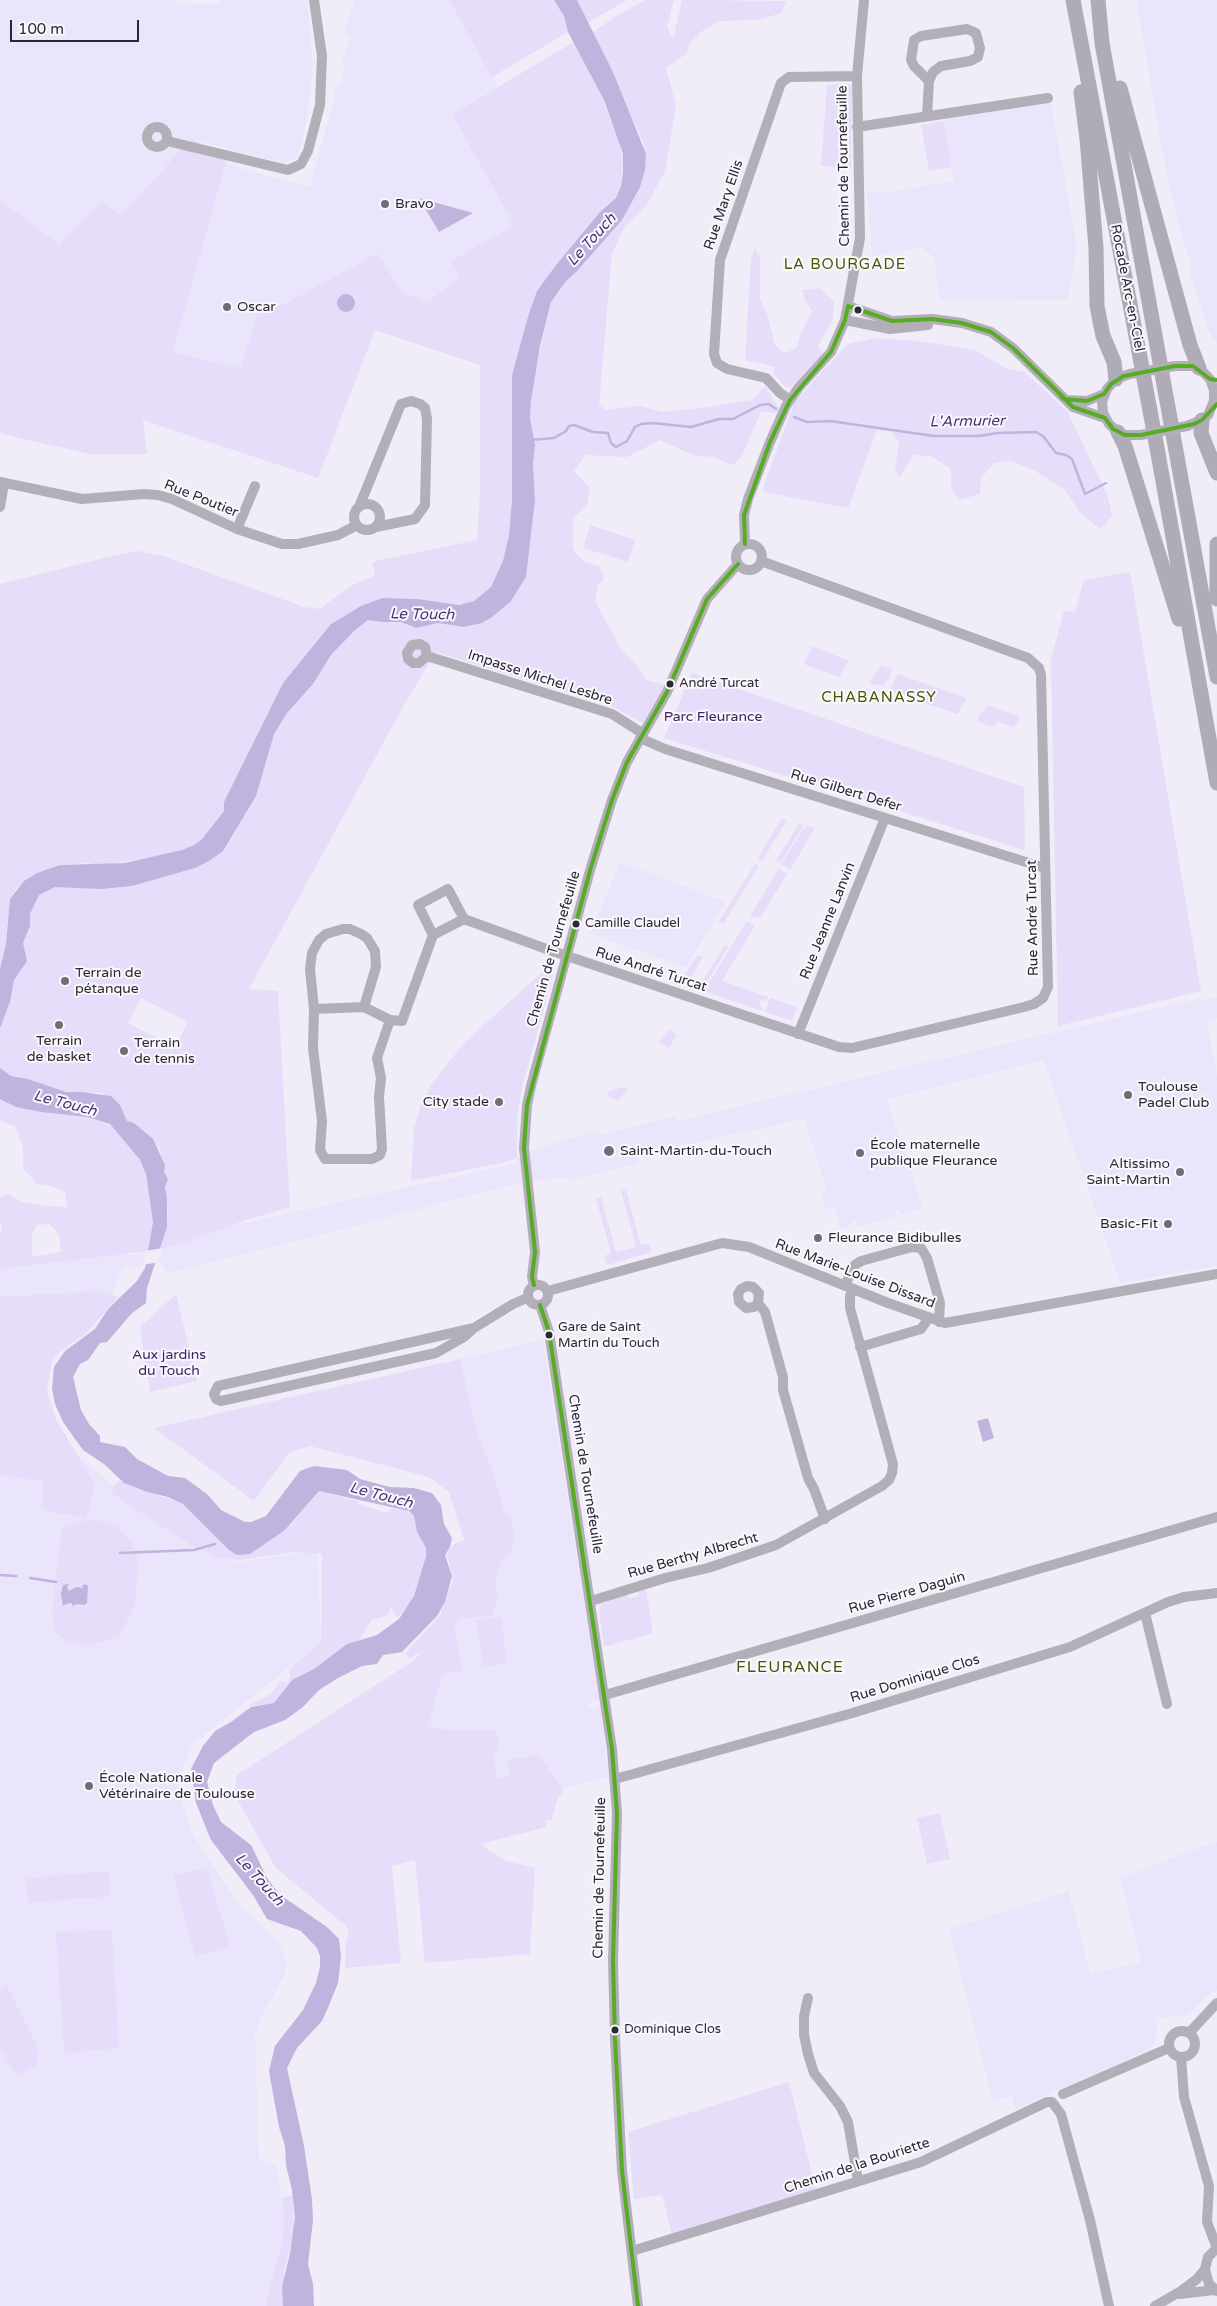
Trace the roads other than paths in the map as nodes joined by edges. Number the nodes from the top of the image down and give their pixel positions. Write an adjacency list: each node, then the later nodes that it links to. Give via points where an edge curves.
1 (314, 0): 10 (street, via 322,56 320,105 301,164 288,170)
2 (864, 0): 5 (street, Chemin de Tournefeuille)
3 (1074, 7): 15 (highway, via 1071,19 1087,139 1096,248 1096,306 1102,336); 39 (highway, Rocade Arc-en-Ciel)
4 (1099, 7): 14 (highway, via 1190,345); 38 (highway, Rocade Arc-en-Ciel, via 1102,43)
5 (857, 76): 9 (street, Chemin de Tournefeuille); 19 (street, Rue Mary Ellis, via 788,77 781,83 720,260 714,354 717,363 727,369 766,378)
6 (929, 81): 6 (street, via 941,66 970,61 978,56 980,48 976,33 967,29 914,40 914,66); 8 (street)
7 (1048, 98): 8 (street)
8 (927, 116): 9 (street)
9 (857, 127): 11 (street, Chemin de Tournefeuille, via 860,238)
10 (167, 141)
11 (848, 306): 12 (street, Chemin de Tournefeuille); 13 (street, via 892,321 922,318 962,323 991,332)
12 (846, 320): 13 (street, via 890,329 918,325 971,330); 19 (street, Chemin de Tournefeuille, via 831,352)
13 (1003, 341): 18 (street)
14 (1199, 368): 15 (street, bridge, via 1175,366); 16 (street)
15 (1123, 377): 17 (street)
16 (1213, 379): 20 (street)
17 (1104, 394): 18 (street, via 1087,401); 21 (street, via 1102,407)
18 (1064, 399): 21 (street, via 1073,407)
19 (790, 400): 32 (street, Chemin de Tournefeuille, via 748,499 744,515)
20 (1215, 406): 22 (street)
21 (1105, 418): 23 (street)
22 (1202, 420): 23 (street, bridge, via 1141,435); 24 (highway, via 1202,438)
23 (1118, 432): 39 (highway, via 1125,446)
24 (1217, 473)
25 (2, 483): 27 (street); 31 (street, Rue Poutier, via 82,499 158,495)
26 (255, 486): 31 (street)
27 (0, 507)
28 (359, 507): 29 (street, via 354,519); 30 (street, via 365,504 377,509 380,515); 30 (street, via 402,404 411,401 420,404 425,408 427,419 426,505 415,519)
29 (357, 525): 30 (street, via 370,530); 31 (street, Rue Poutier, via 338,535 298,544 282,544)
30 (376, 527)
31 (237, 529)
32 (745, 544): 34 (street, via 753,544 760,549); 35 (street, via 736,552)
33 (1217, 544): 36 (highway)
34 (761, 561): 35 (street, via 756,568 748,570); 43 (street, Rue André Turcat, via 1035,663 1042,675)
35 (738, 564): 40 (street, Chemin de Tournefeuille, via 707,599 674,677)
36 (1217, 599)
37 (427, 656): 40 (street, Impasse Michel Lesbre, via 612,714)
38 (1217, 677)
39 (1200, 696): 41 (highway, Rocade Arc-en-Ciel)
40 (641, 735): 42 (street, Rue Gilbert Defer, via 664,749); 46 (street, Chemin de Tournefeuille, via 612,800)
41 (1217, 783)
42 (885, 818): 43 (street, Rue Gilbert Defer); 50 (street, Rue Jeanne Lanvin)
43 (1045, 868): 50 (street, Rue André Turcat, via 1048,988 1043,998 1034,1004 852,1048)
44 (464, 920): 45 (street); 45 (street, via 448,889 418,905); 46 (street, Rue André Turcat)
45 (432, 935): 49 (street, via 404,1018 398,1022)
46 (567, 956): 50 (street, Rue André Turcat); 52 (street, Chemin de Tournefeuille, via 531,1086 525,1122 524,1148 535,1252)
47 (364, 1007): 48 (street); 48 (street, via 376,967 375,951 367,938 343,928 326,934 312,953 310,969); 49 (street)
48 (314, 1009): 49 (street, via 313,1048 322,1121 320,1150 330,1161 380,1156 378,1097 381,1078 377,1058)
49 (390, 1020)
50 (798, 1034)
51 (1217, 1274): 59 (street, Rue Marie-Louise Dissard, via 961,1322)
52 (534, 1285): 54 (street, via 542,1285); 55 (street, via 528,1290)
53 (849, 1287): 54 (street, Rue Marie-Louise Dissard, via 749,1247 722,1242); 58 (street, Rue Marie-Louise Dissard); 59 (street, via 855,1265 912,1247 921,1248 940,1303); 61 (street, Rue Berthy Albrecht, via 850,1308)
54 (548, 1292): 57 (street, via 547,1300)
55 (527, 1298): 57 (street, via 532,1304); 60 (street)
56 (758, 1303): 65 (street, via 765,1312 808,1478)
57 (540, 1305): 67 (street, Chemin de Tournefeuille, via 549,1332)
58 (928, 1319): 59 (street, Rue Marie-Louise Dissard); 61 (street, via 921,1329)
59 (939, 1322)
60 (474, 1328): 62 (street); 63 (street, via 436,1353)
61 (860, 1347): 65 (street, Rue Berthy Albrecht, via 893,1464 892,1472 882,1486)
62 (354, 1355): 63 (street); 63 (street, via 218,1386 214,1394 221,1400)
63 (357, 1370)
64 (1217, 1517): 69 (street, Rue Pierre Daguin)
65 (825, 1519): 67 (street, Rue Berthy Albrecht, via 776,1545 749,1555)
66 (1217, 1593): 68 (street, Rue Dominique Clos, via 1184,1597)
67 (590, 1601): 69 (street, Chemin de Tournefeuille)
68 (1145, 1613): 70 (street); 71 (street, Rue Dominique Clos, via 1070,1647)
69 (605, 1695): 71 (street, Chemin de Tournefeuille)
70 (1167, 1704)
71 (615, 1779): 80 (street, Chemin de Tournefeuille, via 614,2031 622,2171)
72 (808, 1998): 78 (street, via 804,2035 808,2054 814,2073 840,2106 848,2122)
73 (1217, 2002): 74 (street)
74 (1189, 2033): 75 (street, via 1180,2030 1172,2034); 76 (street, via 1195,2040 1194,2049)
75 (1169, 2048): 76 (street, via 1175,2056); 77 (street)
76 (1182, 2057): 79 (street, via 1184,2097 1209,2186 1207,2222)
77 (1063, 2094)
78 (858, 2181): 80 (street, Chemin de la Bouriette); 85 (street, Chemin de la Bouriette, via 921,2162 1038,2105 1052,2102 1061,2114)
79 (1217, 2248): 81 (street, via 1208,2257)
80 (632, 2250): 84 (street, Chemin de Tournefeuille)
81 (1204, 2270): 82 (street, via 1207,2281); 83 (street)
82 (1216, 2290): 83 (street)
83 (1174, 2296): 86 (street)
84 (638, 2306)
85 (1109, 2306)
86 (1155, 2306)

